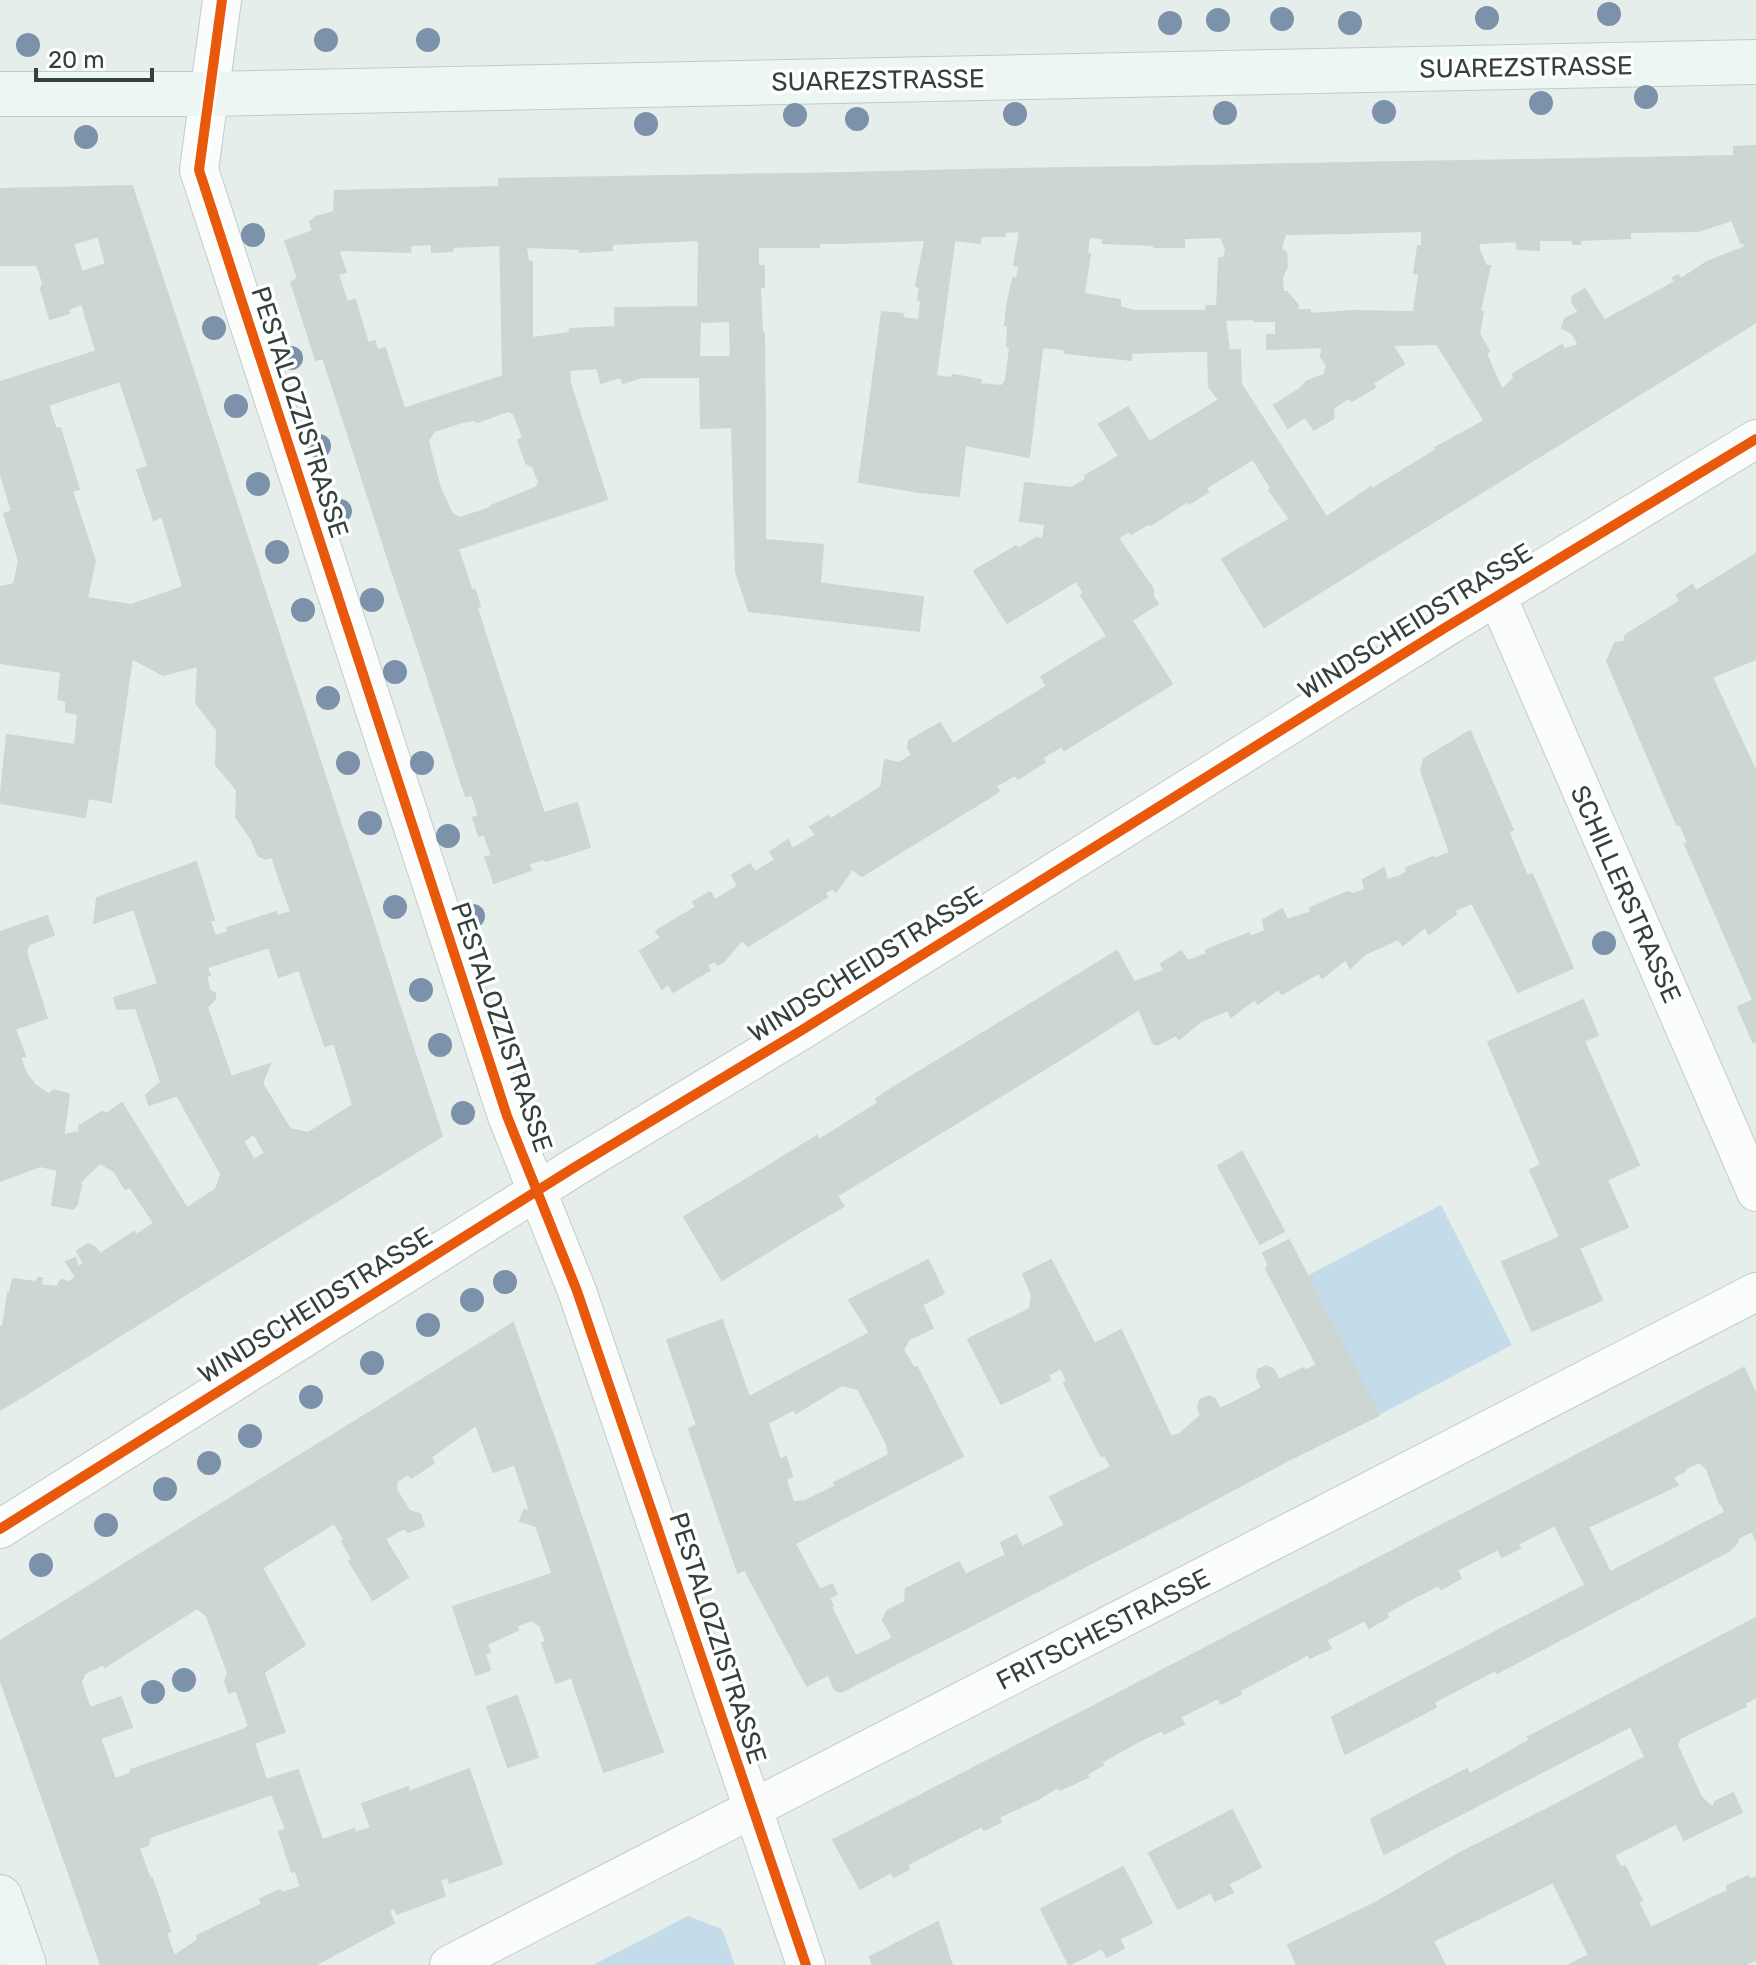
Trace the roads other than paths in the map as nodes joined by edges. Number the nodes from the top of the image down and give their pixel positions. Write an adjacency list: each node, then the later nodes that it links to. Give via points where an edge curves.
1 (222, 0): 4 (street, PESTALOZZISTRASSE)
2 (1756, 62): 4 (street, SUAREZSTRASSE)
3 (0, 94): 4 (street, SUAREZSTRASSE)
4 (210, 94): 7 (street, PESTALOZZISTRASSE, via 199,170 464,988)
5 (1756, 439): 6 (street, WINDSCHEIDSTRASSE)
6 (1497, 596): 7 (street, WINDSCHEIDSTRASSE); 8 (street, SCHILLERSTRASSE)
7 (536, 1192): 10 (street, WINDSCHEIDSTRASSE); 11 (street, PESTALOZZISTRASSE, via 577,1291)
8 (1756, 1192)
9 (1756, 1292): 11 (street, FRITSCHESTRASSE)
10 (0, 1529)
11 (752, 1811): 14 (street, FRITSCHESTRASSE); 15 (street, PESTALOZZISTRASSE)
12 (0, 1897): 13 (street)
13 (24, 1965)
14 (449, 1965)
15 (806, 1965)

